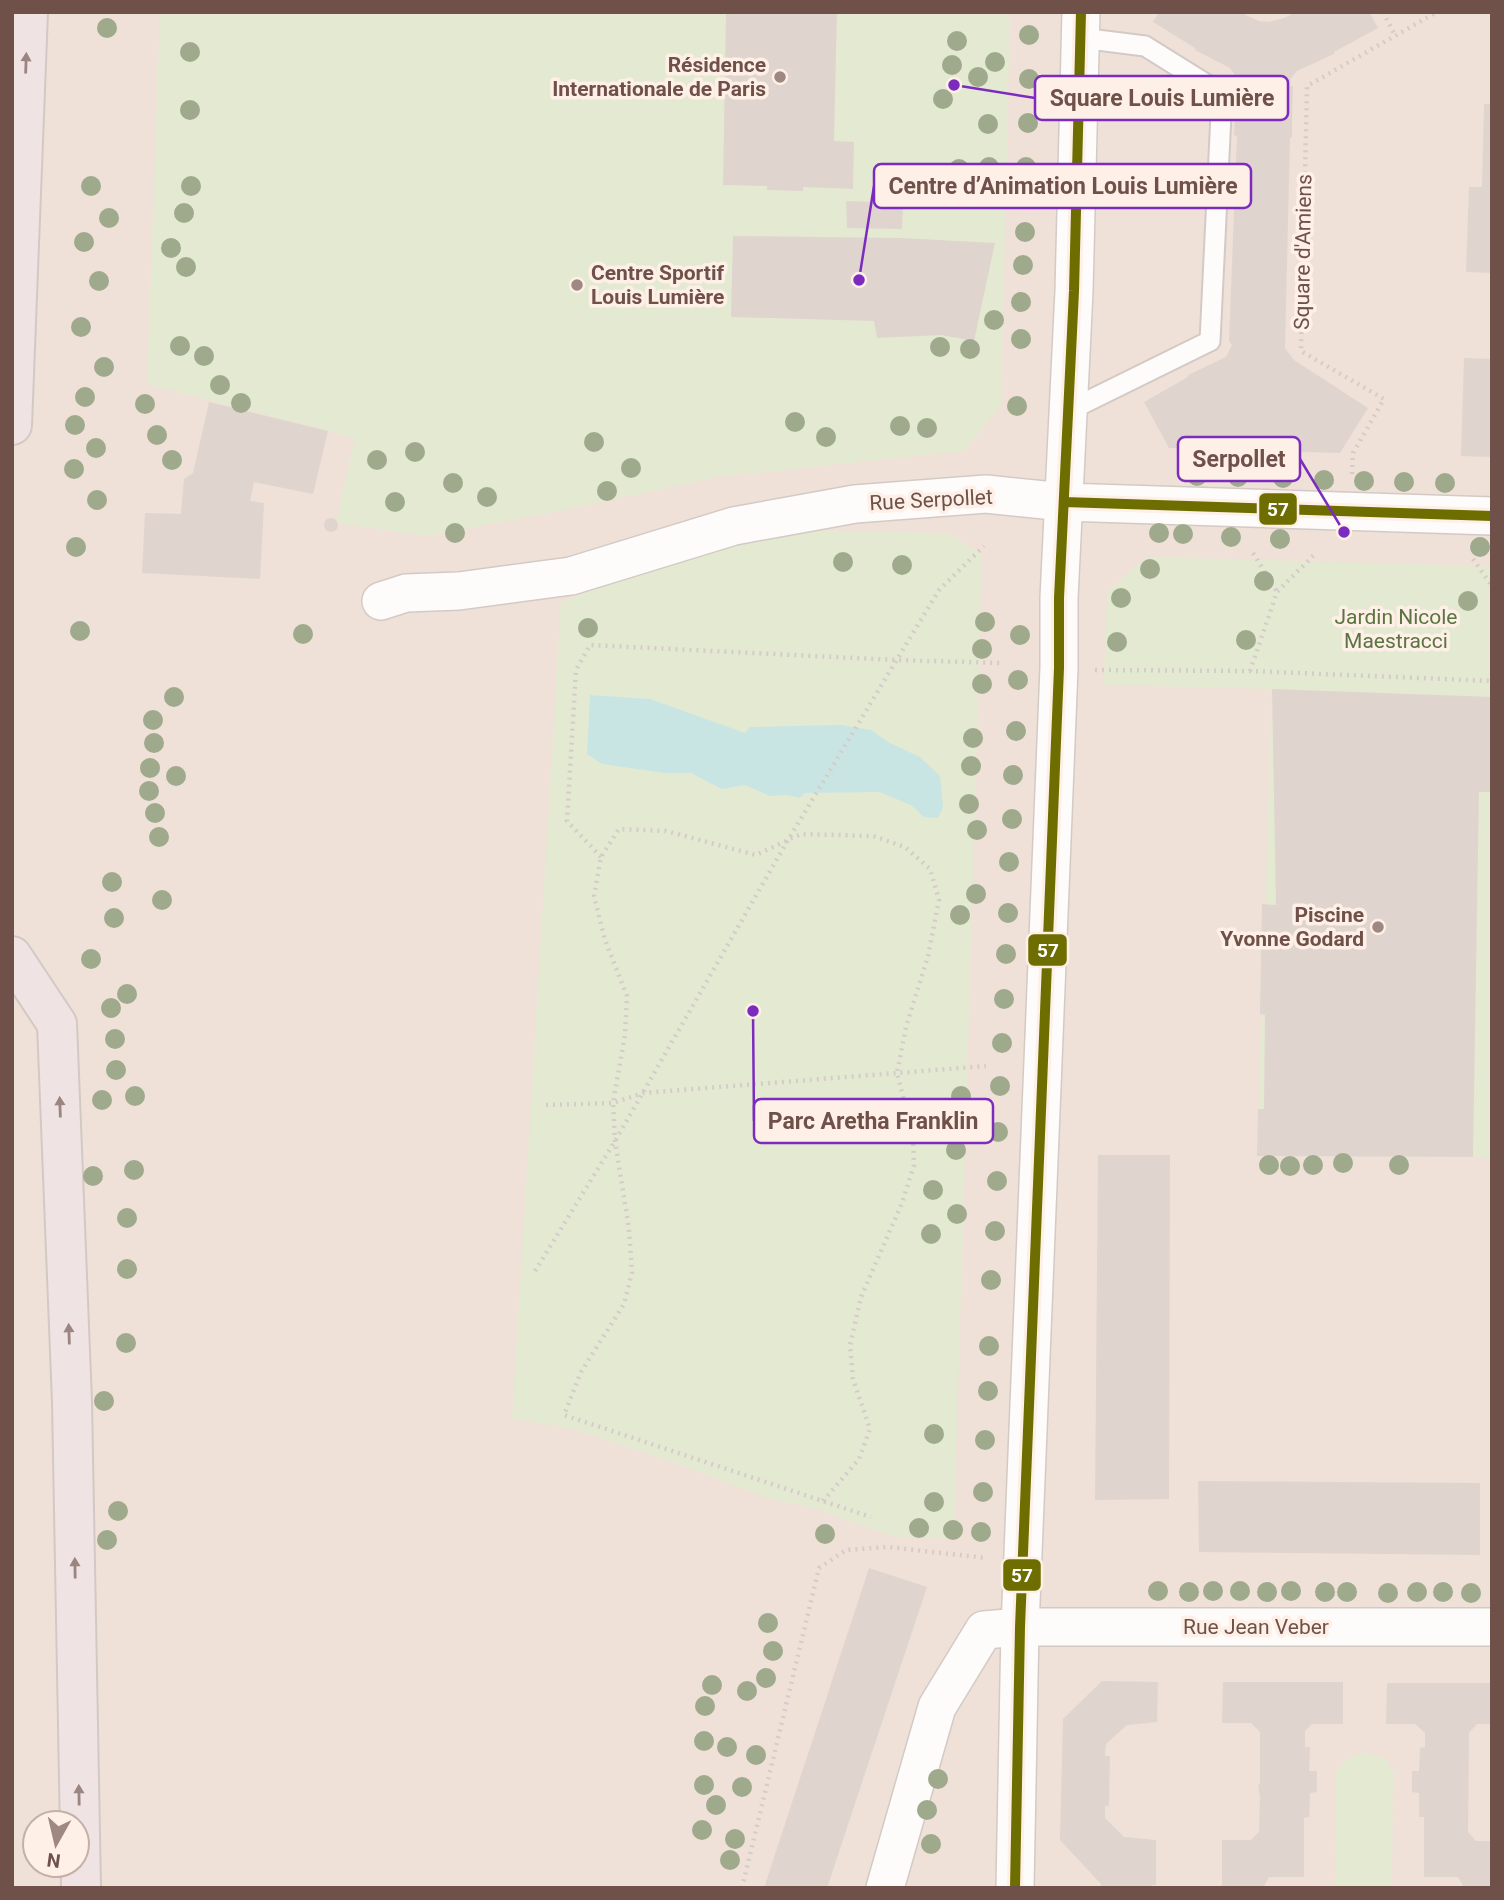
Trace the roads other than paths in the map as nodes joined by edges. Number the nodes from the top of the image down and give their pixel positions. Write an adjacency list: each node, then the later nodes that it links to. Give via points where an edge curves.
1 (28, 12): 4 (highway, one-way to 1)
2 (1081, 25): 3 (street); 3 (lane, via 1145,46 1222,94 1210,341)
3 (1068, 411): 5 (street)
4 (12, 425)
5 (1063, 502): 6 (street, Rue Serpollet); 7 (street, Rue Serpollet, via 986,494 855,504 734,526 571,576 459,592 406,593); 9 (street)
6 (1492, 516)
7 (381, 601)
8 (12, 956): 11 (highway, one-way to 8, via 72,1402 57,1024)
9 (1020, 1627): 10 (street, Rue Jean Veber); 12 (street, Rue Jean Veber, via 984,1630 937,1707); 13 (street)
10 (1492, 1628)
11 (81, 1888)
12 (885, 1888)
13 (1015, 1888)

